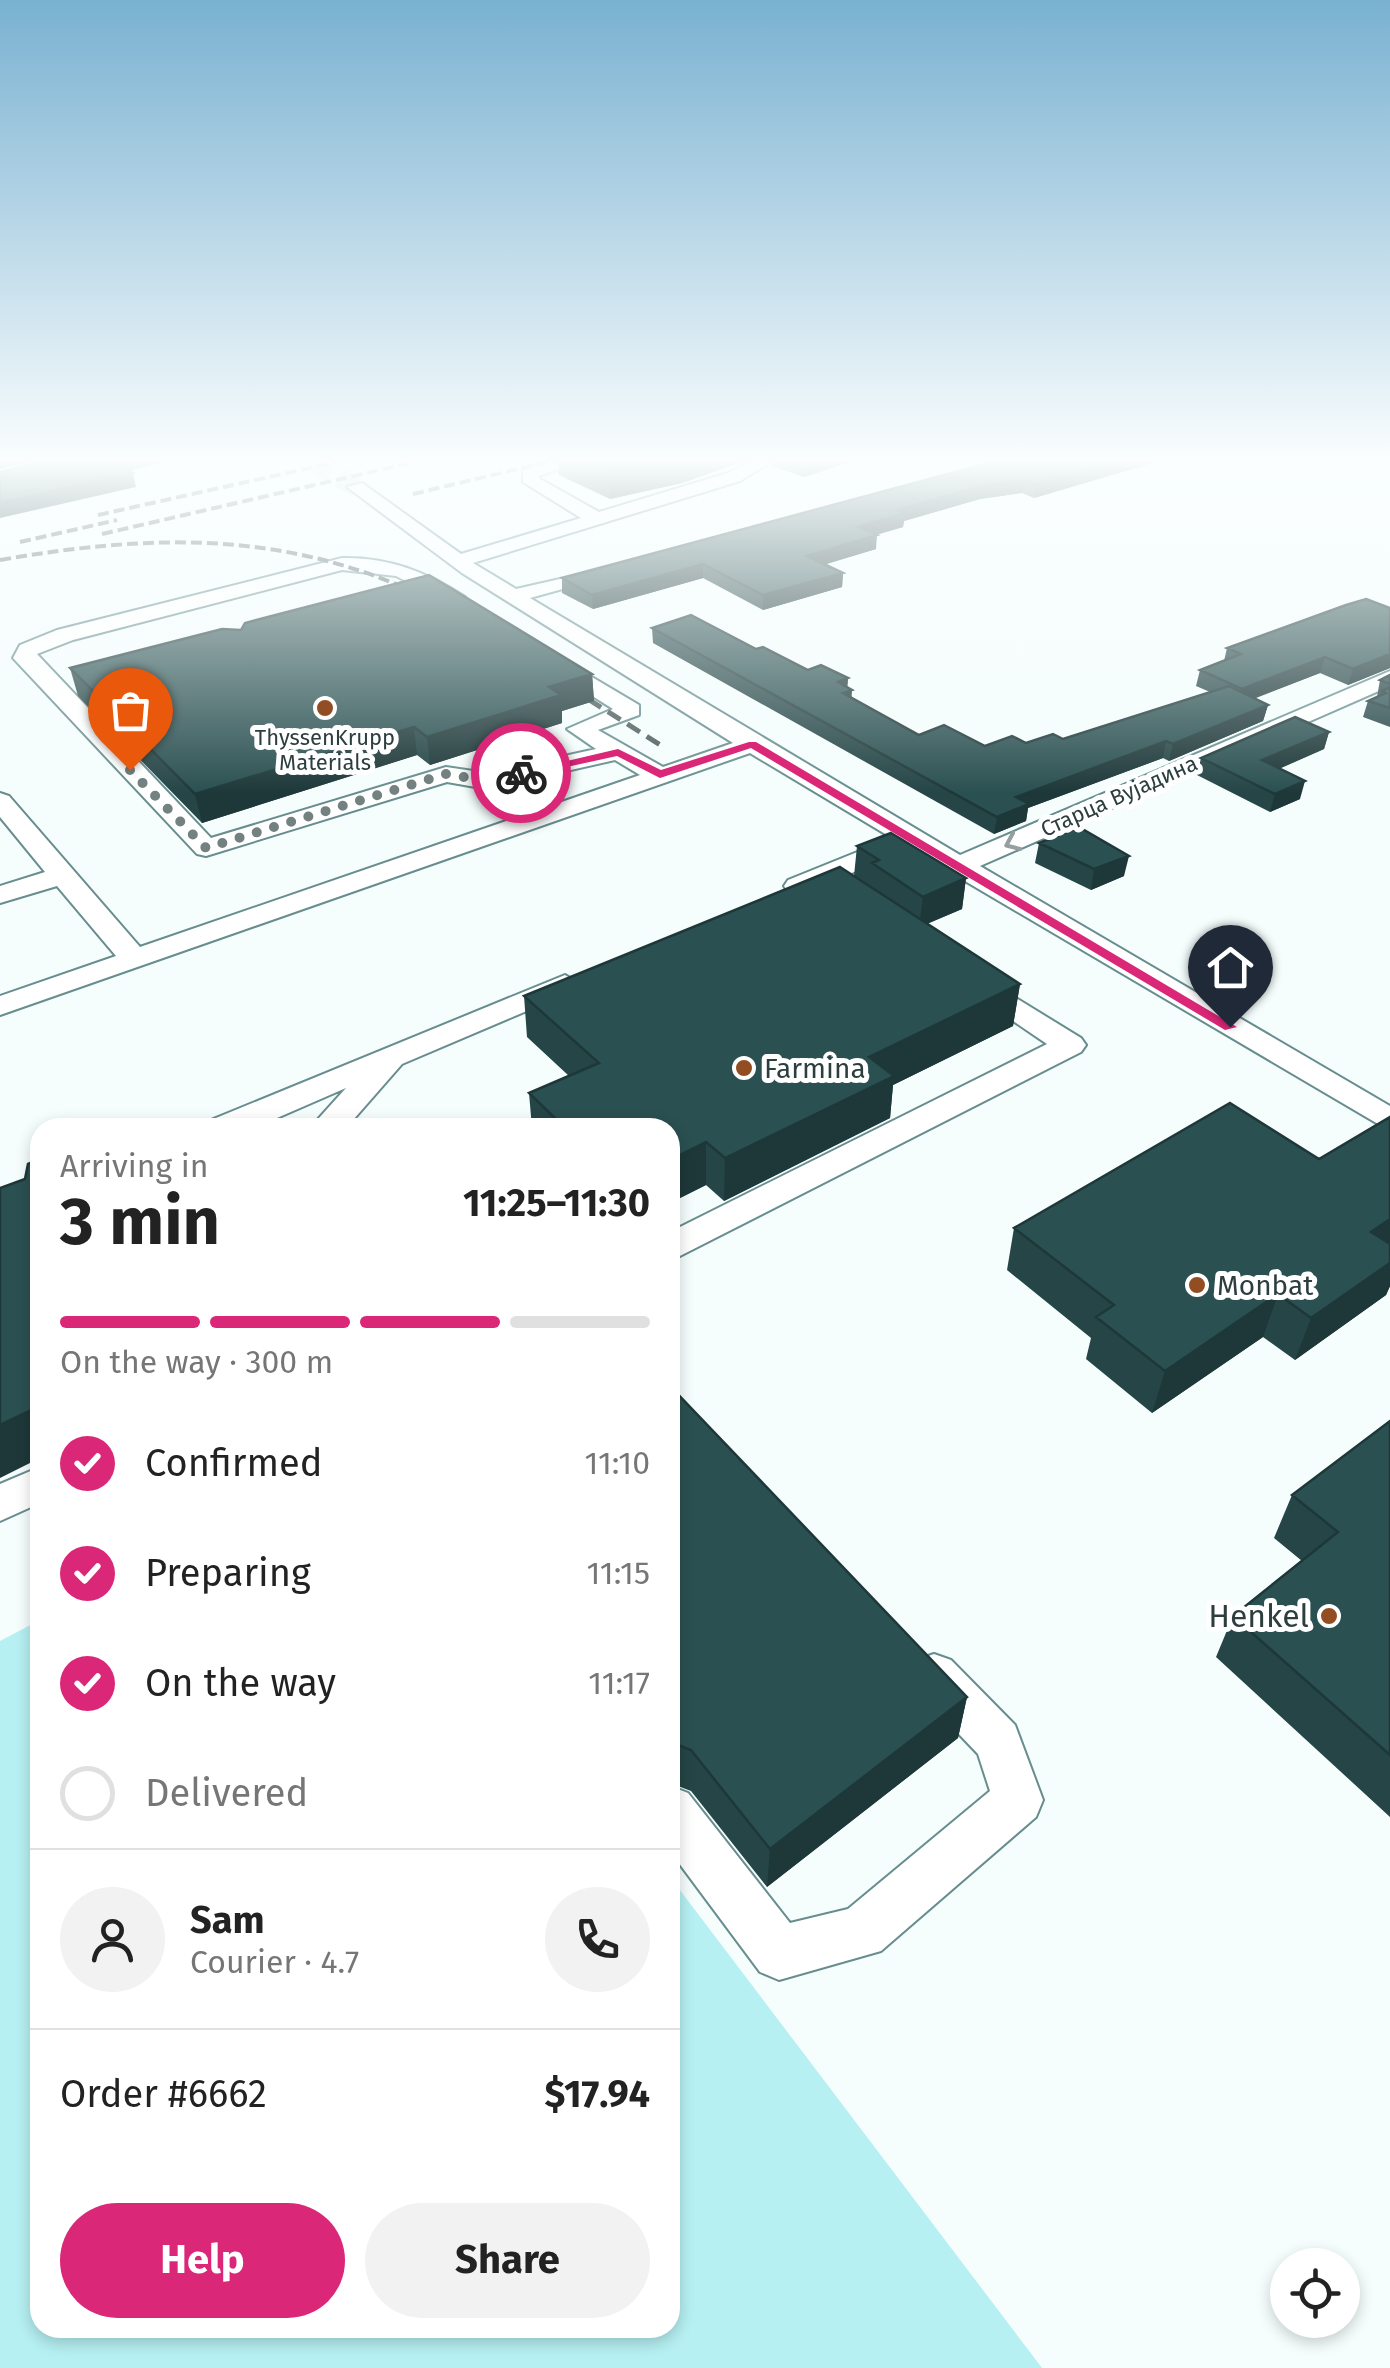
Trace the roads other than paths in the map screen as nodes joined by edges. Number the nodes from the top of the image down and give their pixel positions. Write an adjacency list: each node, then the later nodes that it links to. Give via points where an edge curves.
1 (310, 573): 6 (street)
2 (413, 573): 7 (street)
3 (477, 573): 5 (street)
4 (601, 573): 5 (street)
5 (515, 596): 11 (street)
6 (182, 606): 8 (street); 12 (street, via 64,635 24,658 206,848 394,778 446,774 487,781)
7 (473, 610)
8 (210, 627)
9 (536, 650): 12 (street, via 631,710 578,729)
10 (1390, 678): 16 (street, Старца Вујадина, one-way to 16)
11 (752, 744): 13 (street); 15 (street)
12 (618, 752): 13 (street)
13 (660, 774): 22 (street)
14 (0, 802): 17 (street)
15 (912, 838): 16 (street); 18 (street)
16 (958, 866): 29 (street)
17 (63, 875): 19 (street); 22 (street)
18 (819, 877): 20 (street); 21 (street)
19 (0, 895)
20 (850, 898)
21 (764, 900)
22 (134, 959): 25 (street)
23 (944, 961): 30 (street, via 1070,1046)
24 (600, 969): 26 (street)
25 (0, 1006)
26 (398, 1054): 27 (street); 28 (street)
27 (246, 1118)
28 (336, 1118)
29 (1390, 1120)
30 (680, 1243)
31 (30, 1489): 32 (street)
32 (0, 1504)
33 (902, 1641): 34 (street, via 998,1742 1018,1800 862,1932 779,1954)
34 (680, 1823)

